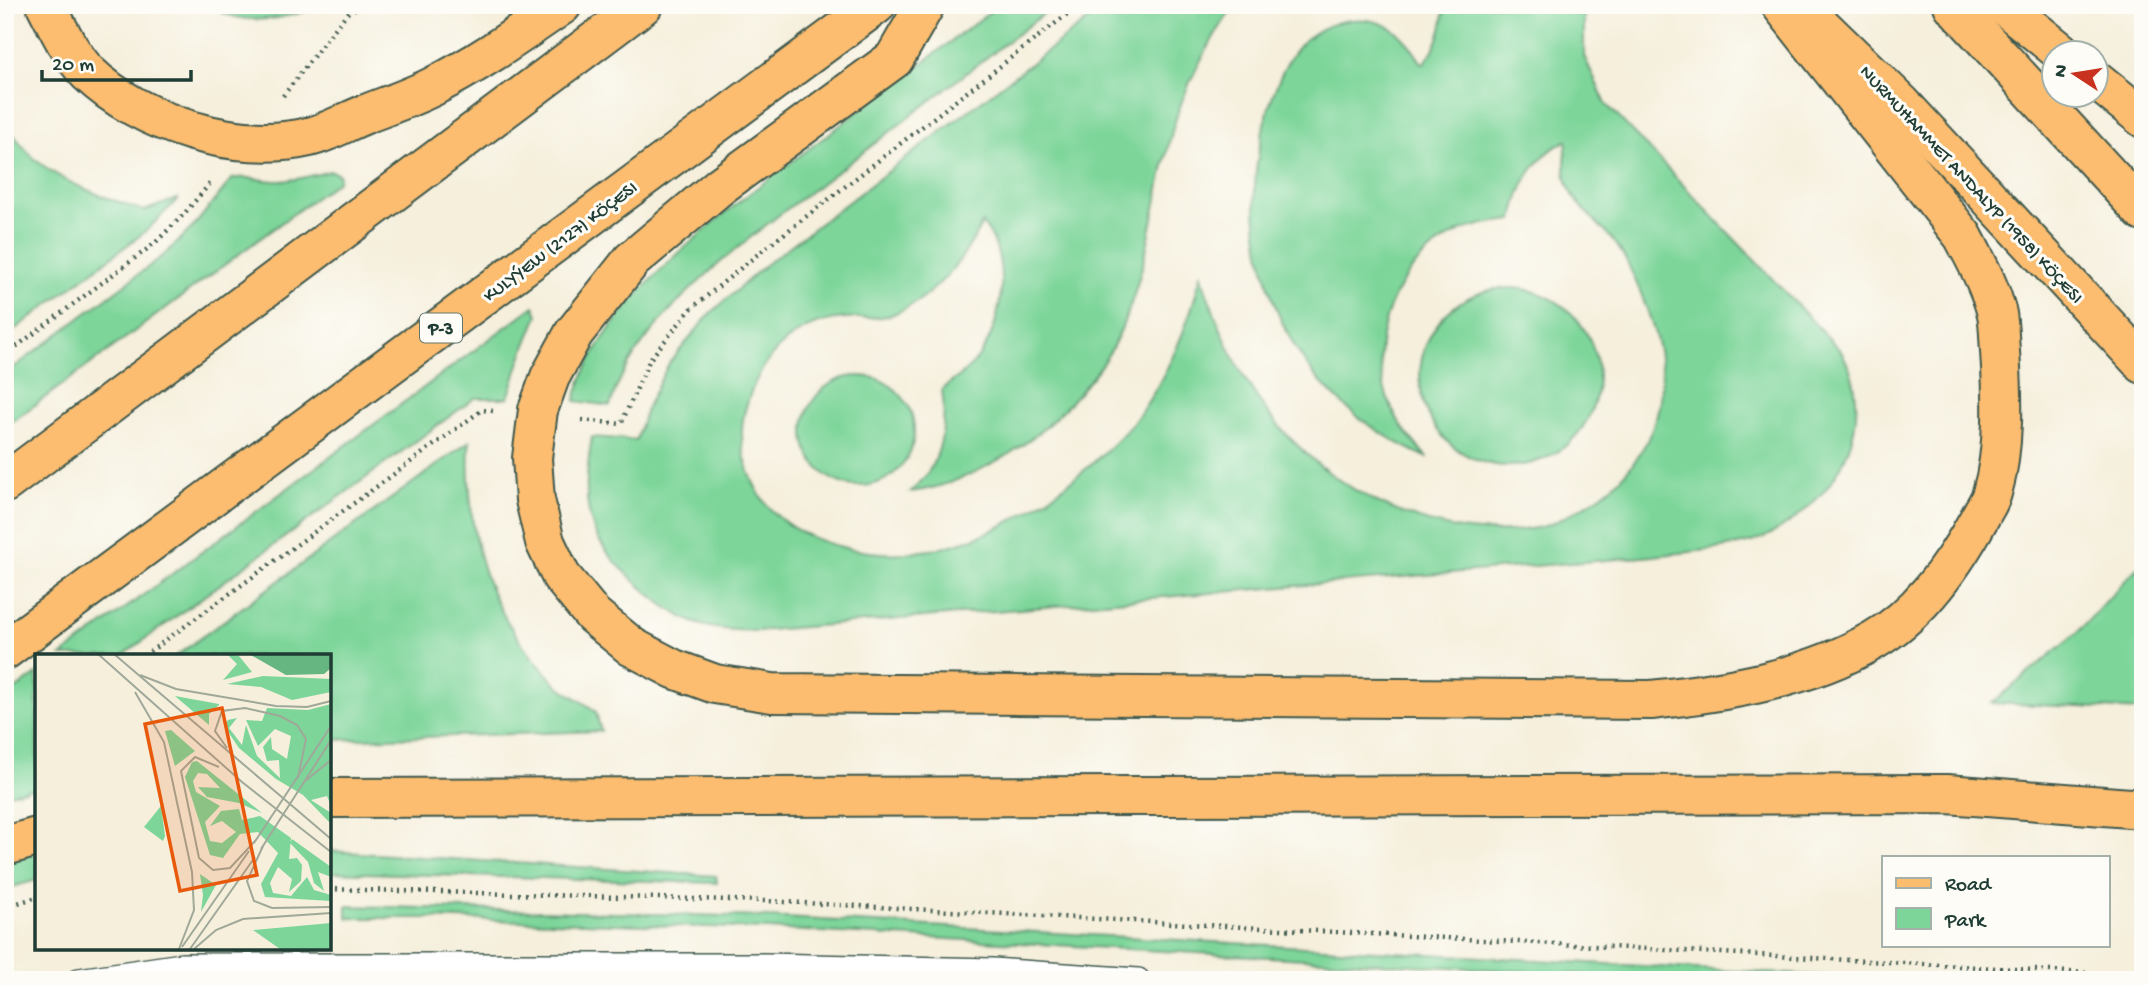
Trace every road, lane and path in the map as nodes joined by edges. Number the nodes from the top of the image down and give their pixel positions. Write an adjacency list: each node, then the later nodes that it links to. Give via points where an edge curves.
1 (46, 5): 14 (main road, via 86,71 118,99 170,123)
2 (362, 5): 14 (path, via 346,13)
3 (562, 5): 14 (main road, via 432,87 310,137)
4 (643, 5): 18 (main road)
5 (876, 5): 19 (main road, KULYÝEW (2127) KÖÇESI / P-3)
6 (925, 5): 7 (main road, via 894,59 720,186 632,260 574,332 538,410 532,458 535,500 545,541 561,576 593,615 632,647 715,684 772,693 1651,700 1722,692 1788,676 1876,639 1910,612 1950,567 1992,494 2001,437 1997,315 1963,236)
7 (1781, 5)
8 (1800, 5): 17 (main road, NURMUHAMMET ANDALYP (1958) KÖÇESI, via 1901,103)
9 (1954, 5): 15 (main road)
10 (2003, 5): 11 (main road)
11 (2044, 38)
12 (2110, 92): 13 (main road)
13 (2143, 118)
14 (246, 141): 16 (path, via 154,244)
15 (2143, 212)
16 (5, 355)
17 (2143, 364)
18 (5, 483)
19 (5, 650)
20 (331, 798): 21 (main road, via 1947,794)
21 (2143, 809)
22 (35, 838): 23 (main road)
23 (5, 846)
24 (331, 889): 29 (path, via 767,901)
25 (35, 898): 26 (path)
26 (5, 907)
27 (771, 973): 28 (lane); 30 (lane, via 182,965)
28 (997, 975): 31 (lane)
29 (2143, 975)
30 (79, 980)
31 (1138, 980)

